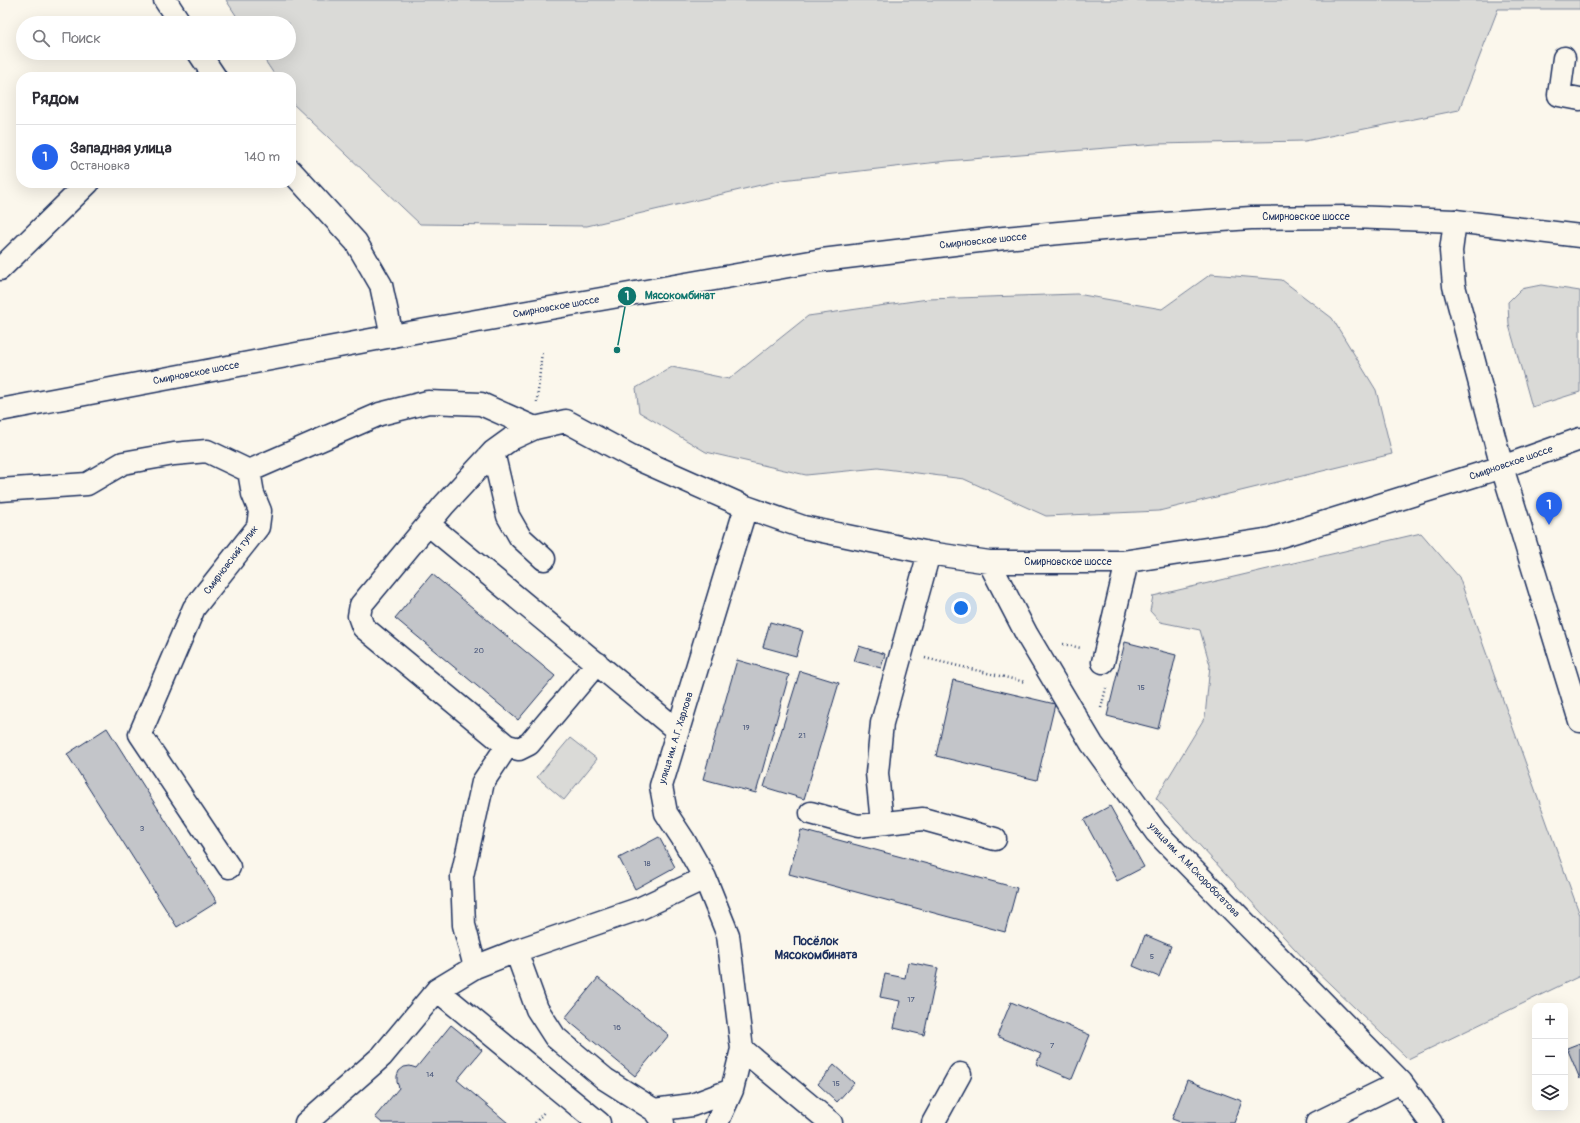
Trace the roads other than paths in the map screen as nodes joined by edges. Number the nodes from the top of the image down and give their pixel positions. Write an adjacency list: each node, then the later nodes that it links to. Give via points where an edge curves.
1 (165, 0): 2 (street)
2 (175, 16)
3 (1564, 58): 4 (street, via 1560,95)
4 (1580, 99)
5 (296, 176): 10 (street, via 356,242 381,285)
6 (83, 188): 9 (street)
7 (1455, 221): 8 (street, Смирновское шоссе); 10 (street, Смирновское шоссе, via 1352,217 1251,218 1004,238 822,260); 15 (street, via 1450,251 1454,286)
8 (1580, 236)
9 (0, 269)
10 (392, 336): 11 (street, Смирновское шоссе)
11 (0, 410)
12 (535, 428): 14 (street, via 511,439); 16 (street, via 481,404 428,402 380,414); 18 (street, Смирновское шоссе, via 566,421 631,456)
13 (1580, 439): 15 (street, Смирновское шоссе)
14 (494, 452): 19 (street); 21 (street, via 508,516 520,537)
15 (1502, 467): 23 (street, Смирновское шоссе, via 1271,539); 26 (street)
16 (249, 471): 17 (street, via 207,452 174,454 123,464 87,484); 32 (street, Смирновский тупик, via 253,494 260,511 258,527 194,608 140,734)
17 (0, 490)
18 (746, 507): 20 (street, Смирновское шоссе, via 804,527); 27 (street, улица им. А.Г. Харлова)
19 (428, 524): 25 (street); 28 (street, via 361,605 359,616 363,627)
20 (929, 553): 22 (street, Смирновское шоссе); 30 (street, via 882,723 877,773)
21 (544, 559)
22 (990, 562): 23 (street, Смирновское шоссе); 39 (street, улица им. А.М.Скоробогатова, via 1027,635 1092,744 1156,832)
23 (1127, 562): 24 (street)
24 (1104, 658)
25 (597, 663): 27 (street); 28 (street, via 529,744 519,749)
26 (1580, 721)
27 (678, 731): 33 (street, улица им. А.Г. Харлова, via 661,786 666,813)
28 (507, 746): 35 (street, via 483,782 462,876 464,924)
29 (811, 813): 30 (street, via 858,826)
30 (882, 823): 31 (street, via 923,819)
31 (995, 839)
32 (229, 867)
33 (705, 878): 34 (street, via 641,908); 37 (street, улица им. А.Г. Харлова, via 728,936)
34 (516, 951): 35 (street); 41 (street, via 536,1009 554,1037 605,1079)
35 (475, 967): 36 (street)
36 (437, 990): 42 (street, via 382,1056); 43 (street)
37 (742, 1049): 40 (street, улица им. А.Г. Харлова); 45 (street)
38 (960, 1074): 46 (street)
39 (1401, 1082): 47 (street); 48 (street, улица им. А.М.Скоробогатова)
40 (732, 1090): 41 (street); 44 (street, улица им. А.Г. Харлова)
41 (659, 1117)
42 (306, 1123)
43 (599, 1123)
44 (717, 1123)
45 (831, 1123)
46 (933, 1123)
47 (1317, 1123)
48 (1431, 1123)

